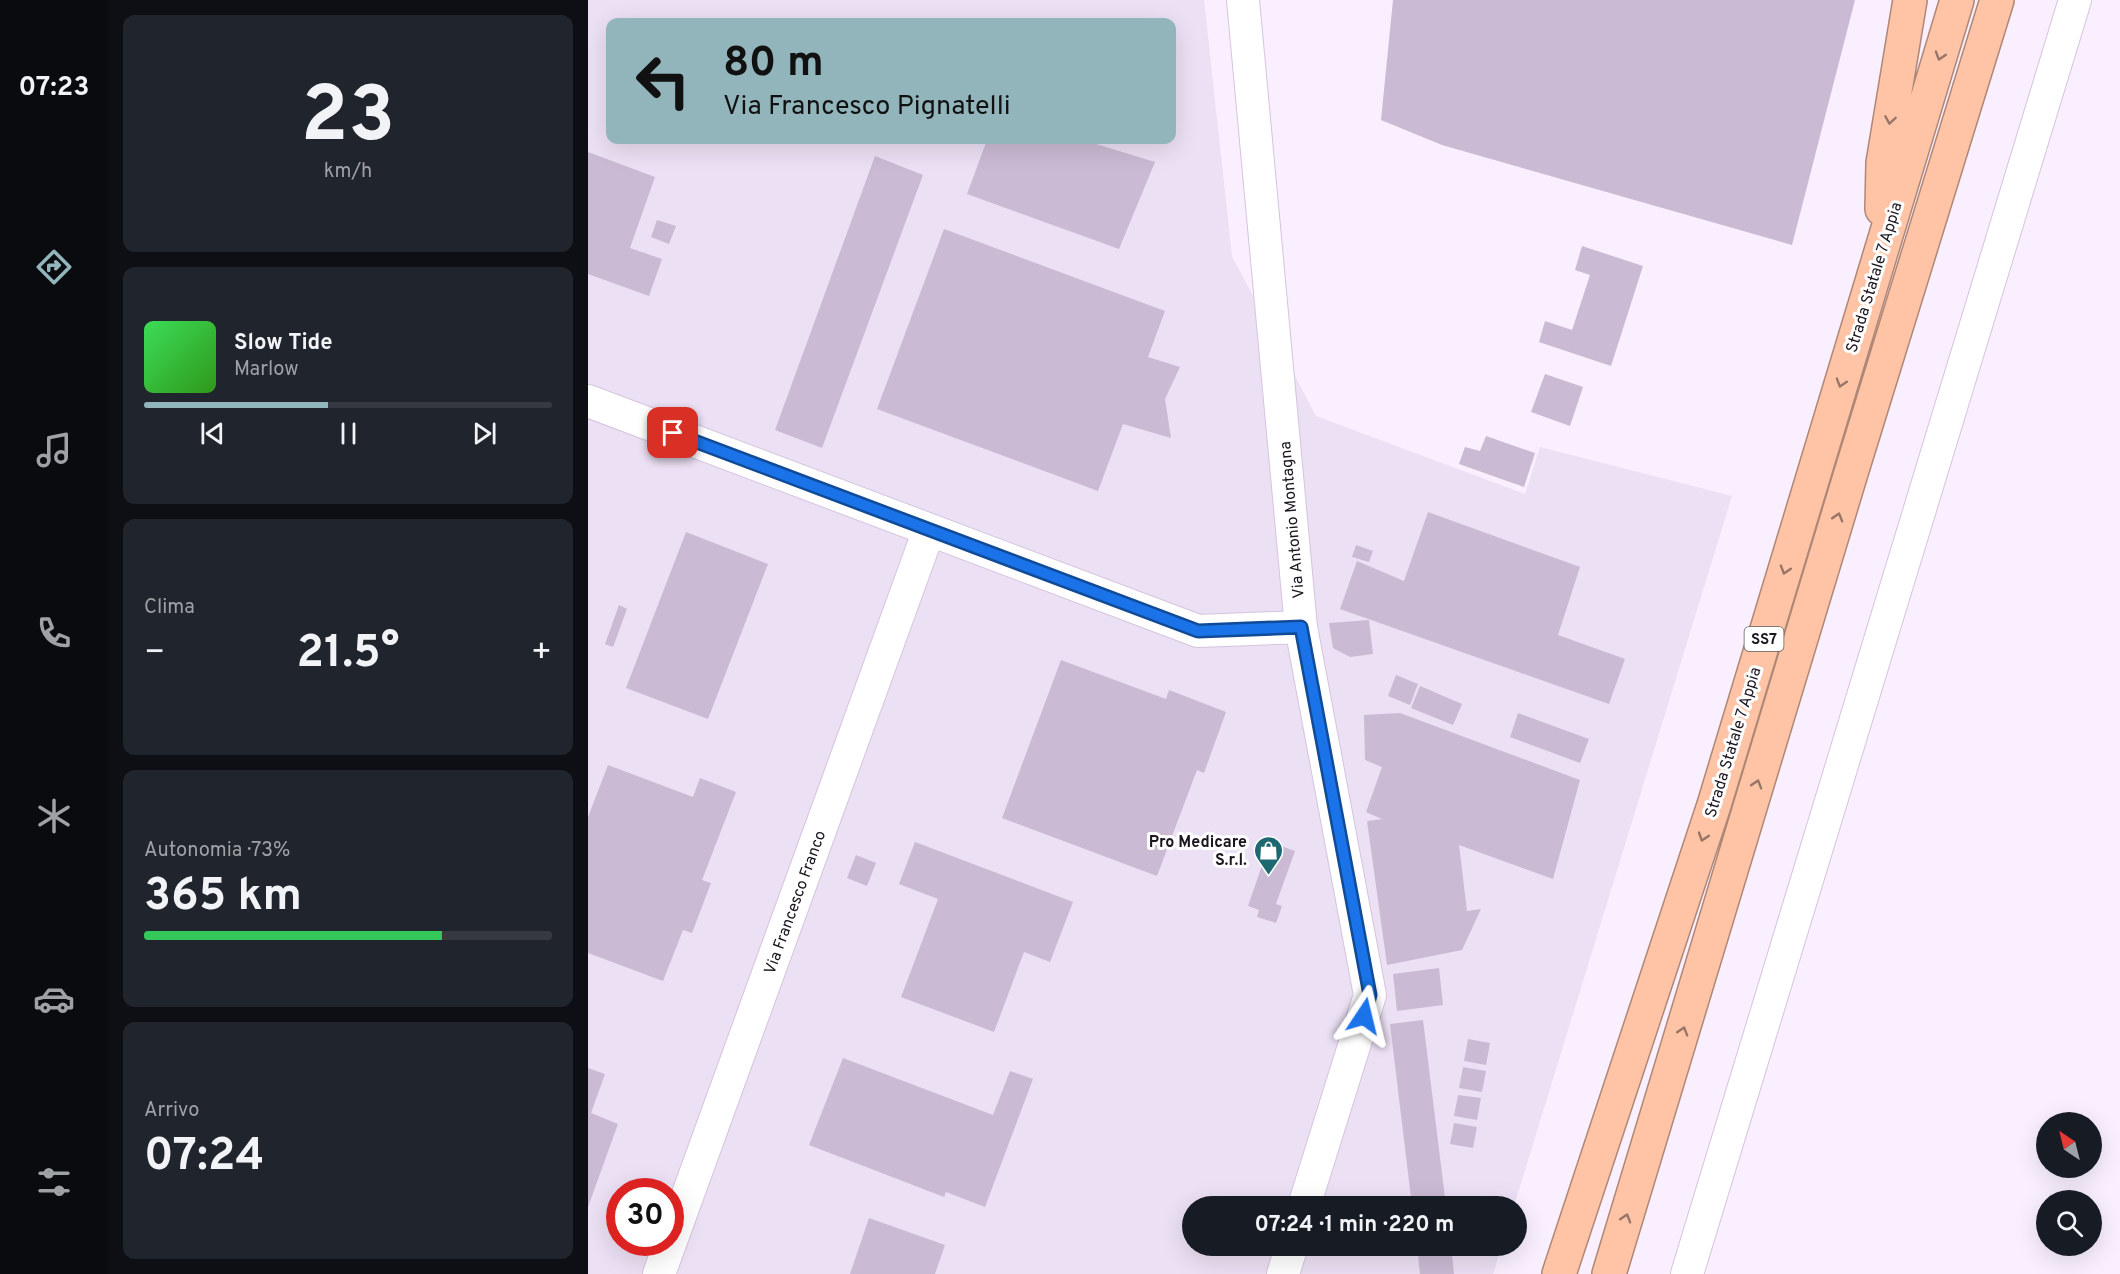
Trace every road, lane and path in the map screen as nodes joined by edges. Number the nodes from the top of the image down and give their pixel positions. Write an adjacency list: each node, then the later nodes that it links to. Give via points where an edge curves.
1 (1243, 0): 9 (street, Via Antonio Montagna)
2 (1910, 0): 6 (highway, one-way to 6, via 1882,162)
3 (1957, 0): 6 (highway, Strada Statale 7 Appia / SS7, one-way to 6)
4 (1997, 0): 15 (highway, SS7, one-way to 4)
5 (2075, 0): 16 (street)
6 (1882, 248): 14 (highway, Strada Statale 7 Appia / SS7, one-way to 14, via 1714,805)
7 (588, 401): 8 (street)
8 (929, 530): 9 (street, via 1198,631); 12 (street, Via Francesco Franco)
9 (1301, 627): 10 (street, Via Antonio Montagna, via 1370,995)
10 (1307, 1196)
11 (1289, 1256): 13 (street)
12 (659, 1274)
13 (1283, 1274)
14 (1559, 1274)
15 (1609, 1274)
16 (1688, 1274)

